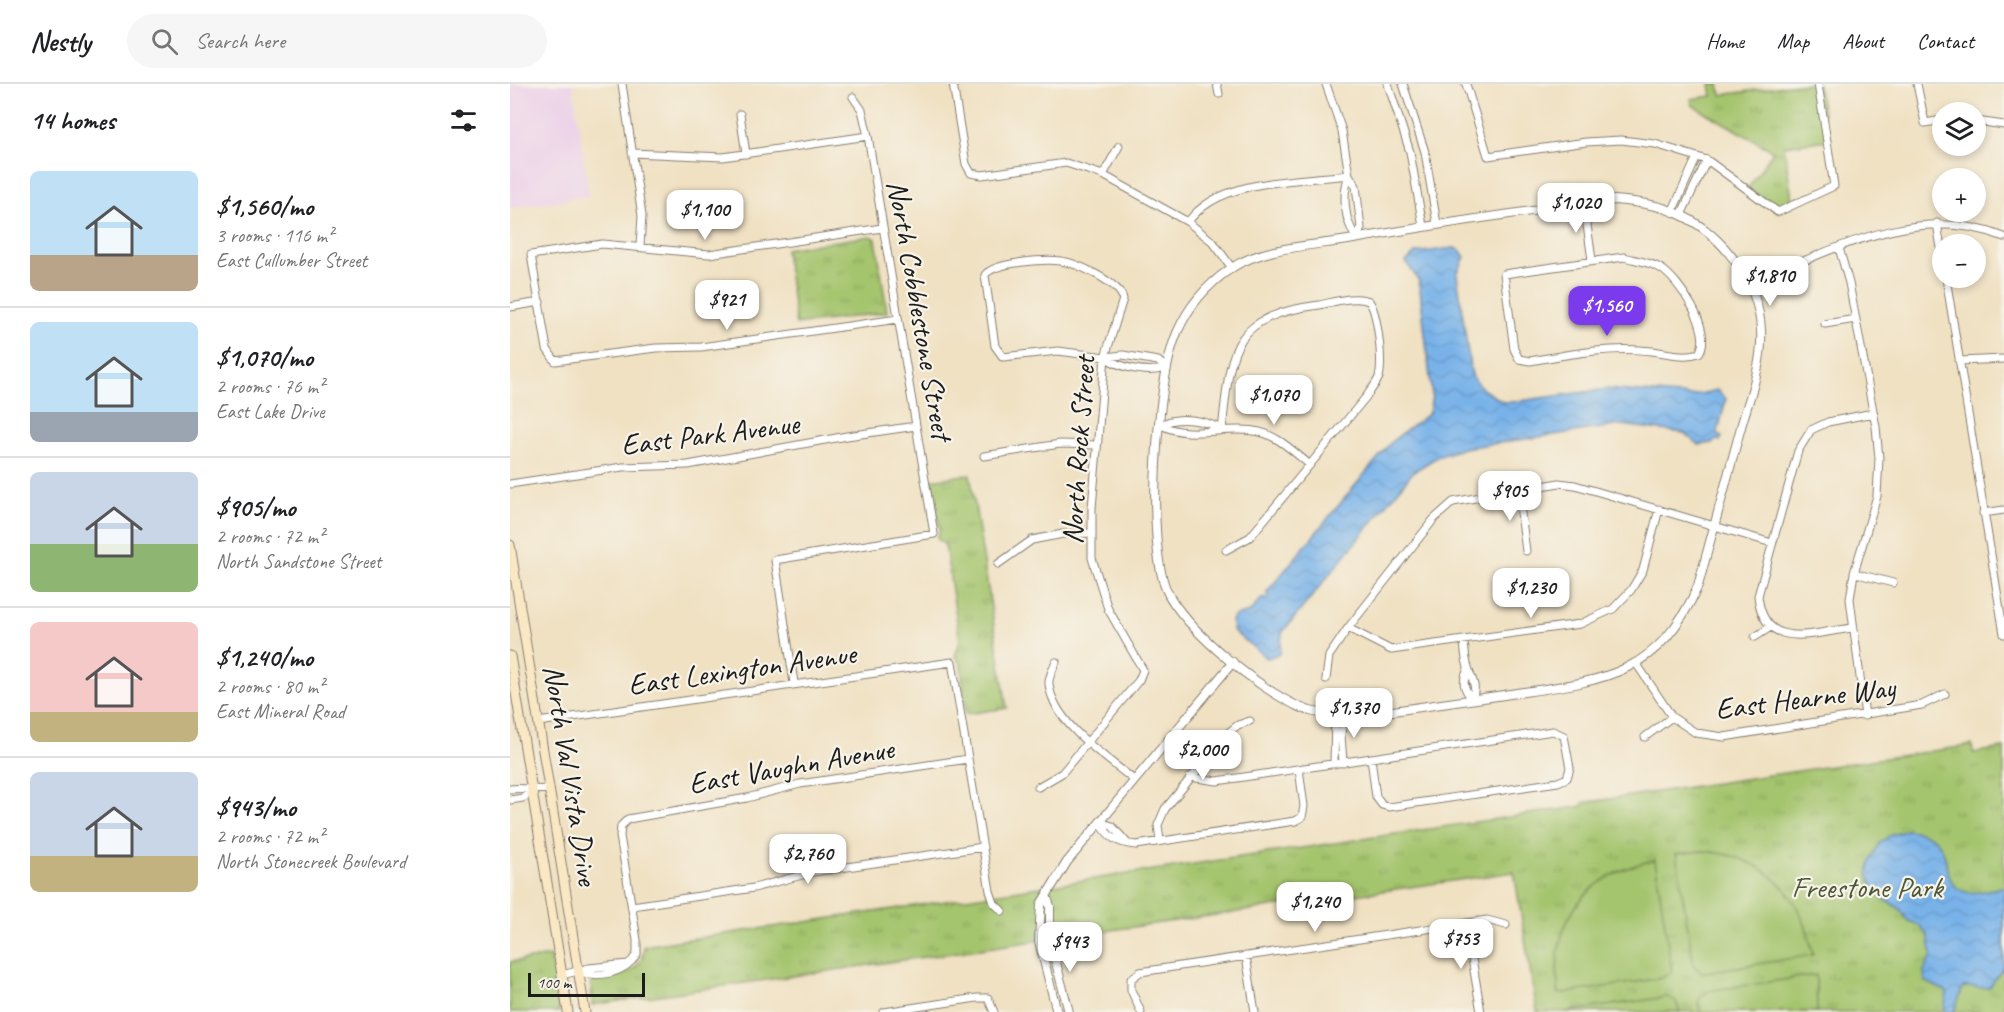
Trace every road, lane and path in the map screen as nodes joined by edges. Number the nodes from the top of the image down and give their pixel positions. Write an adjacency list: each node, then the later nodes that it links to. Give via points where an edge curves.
1 (622, 84): 18 (street)
2 (953, 84): 22 (street, via 970,173 982,176 1066,163)
3 (1217, 84): 10 (street)
4 (1326, 84): 23 (street, via 1342,131)
5 (1388, 84): 30 (street, via 1410,152)
6 (1403, 84): 29 (street, via 1425,152)
7 (1818, 84): 21 (street, via 1834,186 1778,212)
8 (1917, 84): 13 (street, via 1925,123)
9 (1467, 87): 20 (street, via 1488,156 1621,140 1655,144)
10 (1219, 94)
11 (853, 98): 16 (street, North Cobblestone Street, via 862,110)
12 (740, 114): 19 (street)
13 (1932, 122)
14 (1986, 122): 15 (street)
15 (2004, 125)
16 (868, 136): 19 (street); 31 (street, North Cobblestone Street)
17 (1119, 146): 22 (street)
18 (632, 153): 19 (street, via 723,157); 35 (street, via 642,216)
19 (746, 154)
20 (1696, 157): 21 (street); 25 (street)
21 (1707, 160): 26 (street)
22 (1103, 175): 27 (street)
23 (1349, 176): 27 (street, via 1252,186 1216,196); 34 (street, via 1356,186 1361,228); 34 (street, via 1344,189 1350,230)
24 (1584, 204): 25 (street, via 1615,200 1645,203); 29 (street); 37 (street)
25 (1672, 212): 26 (street)
26 (1681, 215): 39 (street, via 1732,256)
27 (1188, 222): 38 (street, via 1213,242)
28 (1937, 223): 32 (street); 33 (street, via 1983,228); 36 (street, via 1864,236)
29 (1437, 224): 30 (street)
30 (1425, 225): 34 (street)
31 (882, 228): 35 (street, via 709,254); 43 (street, North Cobblestone Street)
32 (1939, 234)
33 (2004, 237)
34 (1357, 238): 38 (street, via 1267,253)
35 (640, 246): 41 (street, via 602,244 531,255)
36 (1839, 248): 39 (street); 44 (street)
37 (1592, 260): 37 (street, via 1504,274 1514,350 1519,359 1530,361 1603,349 1699,353 1703,344 1700,325 1685,292 1661,268 1624,257)
38 (1232, 268): 49 (street, via 1209,287 1187,314)
39 (1749, 284): 62 (street, via 1761,329 1758,374)
40 (1948, 288): 48 (street)
41 (540, 302): 42 (street); 43 (street, via 547,349 552,359 563,361 656,348 701,347)
42 (510, 307)
43 (898, 319): 52 (street, North Cobblestone Street)
44 (1856, 319): 45 (street); 50 (street)
45 (1826, 324)
46 (1105, 357): 46 (street, North Rock Street, via 1122,295 1115,286 1081,267 1060,261 996,267 987,272 985,282 995,346 1000,355 1058,351); 49 (street, via 1118,365 1153,371); 49 (street, via 1139,357 1158,361); 54 (street, North Rock Street)
47 (2004, 359): 48 (street)
48 (1959, 360): 61 (street)
49 (1166, 369): 51 (street)
50 (1873, 413): 64 (street, via 1828,422 1811,430 1798,451); 69 (street, via 1879,458 1877,496)
51 (1161, 425): 53 (street, via 1171,430); 81 (street, via 1155,530 1166,590 1197,632)
52 (916, 426): 57 (street, East Park Avenue, via 688,465 622,467); 84 (street, North Cobblestone Street, via 934,534 775,560)
53 (1222, 430): 56 (street, via 1256,430 1286,445); 56 (street, via 1229,362 1252,328 1268,316 1298,308 1357,299 1369,301 1380,348 1379,377)
54 (1097, 445): 55 (street, via 1060,444); 63 (street, North Rock Street)
55 (984, 456)
56 (1310, 465): 65 (street, via 1250,537)
57 (510, 484)
58 (1518, 490): 59 (street, via 1558,483); 67 (street); 73 (street, via 1453,502 1434,519)
59 (1659, 509): 62 (street); 78 (street, via 1643,570 1613,609 1580,624)
60 (2004, 510): 61 (street)
61 (1983, 513): 72 (street)
62 (1714, 526): 64 (street); 82 (street, via 1686,614 1669,637)
63 (1091, 533): 68 (street, via 1032,540); 93 (street, North Rock Street, via 1092,558 1108,609 1143,670)
64 (1772, 543): 74 (street, via 1758,596 1760,614)
65 (1226, 550)
66 (510, 551): 71 (main road, North Val Vista Drive)
67 (1526, 551)
68 (998, 564)
69 (1854, 573): 70 (street); 75 (street, via 1850,599)
70 (1893, 583)
71 (514, 598): 91 (main road, North Val Vista Drive)
72 (2001, 603): 76 (street)
73 (1348, 628): 78 (street, via 1390,650); 83 (street, via 1329,656)
74 (1769, 628): 75 (street, via 1791,636); 77 (street)
75 (1852, 628): 88 (street)
76 (2004, 634)
77 (1755, 637)
78 (1464, 642): 86 (street, via 1468,669 1464,690)
79 (510, 656): 104 (main road, North Val Vista Drive)
80 (1056, 662): 93 (street, via 1048,682 1053,699 1070,726)
81 (1233, 662): 87 (street, via 1281,698 1308,710); 100 (street)
82 (1636, 663): 86 (street, via 1592,682); 89 (street, East Hearne Way)
83 (1326, 679)
84 (794, 683): 91 (street, East Lexington Avenue); 94 (street, East Lexington Avenue, via 952,662)
85 (1945, 694): 88 (street, East Hearne Way, via 1922,705)
86 (1472, 699): 87 (street)
87 (1340, 716): 96 (street); 97 (street)
88 (1865, 716): 89 (street, East Hearne Way, via 1724,737 1696,733)
89 (1672, 717): 92 (street, East Hearne Way)
90 (1251, 721): 99 (street, via 1228,732)
91 (538, 722): 103 (main road, North Val Vista Drive)
92 (1645, 737)
93 (1088, 742): 100 (street); 101 (street, via 1057,777)
94 (968, 759): 108 (street); 110 (street, East Vaughn Avenue, via 800,784 740,800 639,815 624,822 620,836)
95 (1371, 759): 95 (street, via 1560,732 1566,739 1570,768 1567,778 1558,782 1389,807 1377,799); 96 (street)
96 (1343, 763): 97 (street)
97 (1335, 764): 98 (street)
98 (1299, 769): 99 (street, via 1217,781); 107 (street, via 1305,809 1299,819)
99 (1190, 777): 107 (street, via 1162,814 1158,825)
100 (1134, 780): 106 (street)
101 (1038, 787)
102 (510, 789): 104 (street)
103 (549, 789): 104 (street); 115 (main road, North Val Vista Drive)
104 (532, 791): 105 (street, via 523,798); 116 (main road, North Val Vista Drive)
105 (510, 800)
106 (1100, 822): 107 (street, via 1115,841); 109 (street, via 1062,869)
107 (1160, 841)
108 (983, 847): 110 (street, via 813,872 754,888); 111 (street, via 991,894)
109 (1047, 898): 121 (street, via 1039,909 1039,940); 122 (street, via 1050,939)
110 (632, 906): 115 (street, via 637,954 628,964 591,967)
111 (1002, 911)
112 (1466, 923): 113 (street, via 1492,920); 114 (street); 125 (street)
113 (1506, 925)
114 (1246, 956): 123 (street, via 1140,972 1131,979 1131,990); 124 (street)
115 (579, 972): 116 (street); 118 (main road, North Val Vista Drive)
116 (562, 975): 117 (main road, North Val Vista Drive)
117 (568, 1012)
118 (585, 1012)
119 (884, 1012): 120 (street, via 988,998)
120 (994, 1012)
121 (1057, 1012)
122 (1069, 1012)
123 (1141, 1012)
124 (1255, 1012)
125 (1479, 1012)

